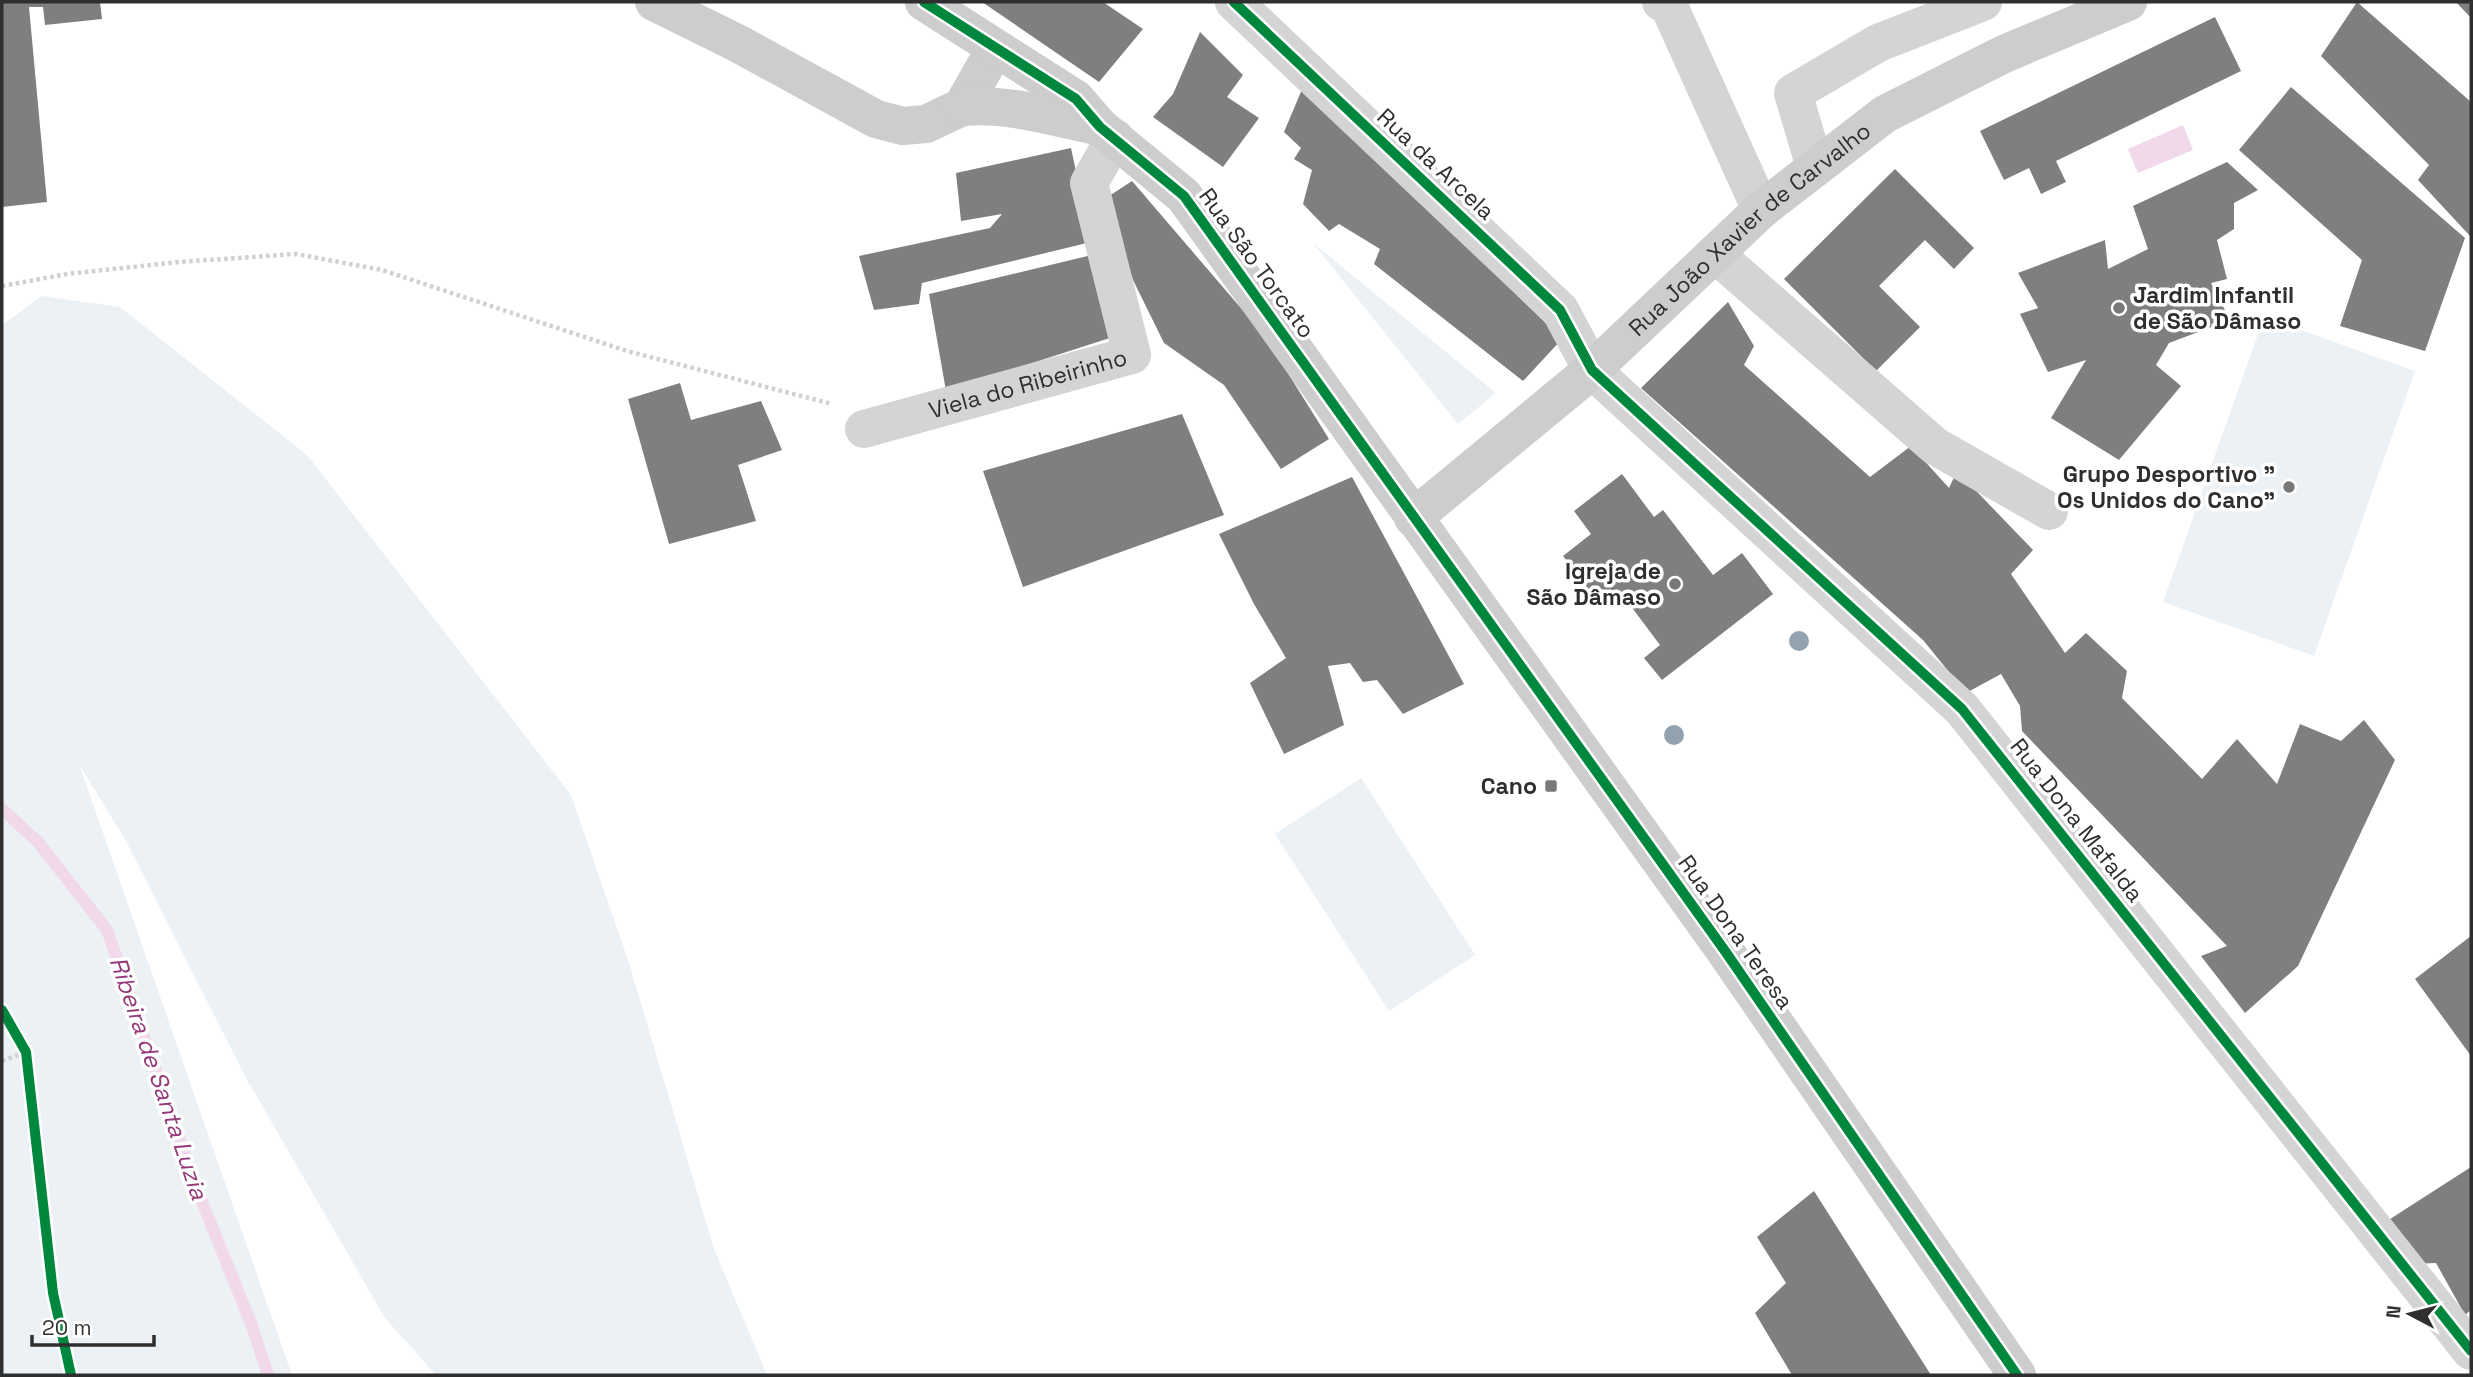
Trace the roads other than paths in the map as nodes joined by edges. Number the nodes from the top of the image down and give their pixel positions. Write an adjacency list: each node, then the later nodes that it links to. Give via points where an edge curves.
1 (654, 2): 8 (street, via 876,119 902,126 926,124)
2 (924, 2): 7 (street, Rua São Torcato)
3 (1234, 2): 13 (street, Rua da Arcela, via 1560,310)
4 (1661, 2): 11 (street, via 1668,4)
5 (1983, 2): 10 (street, via 1878,43 1793,93)
6 (2128, 2): 10 (street, Rua João Xavier de Carvalho, via 2004,54 1885,114)
7 (995, 49): 8 (street); 9 (street, Rua São Torcato, via 1076,99)
8 (962, 107): 9 (street, Rua São Torcato, via 1018,108)
9 (1107, 132): 14 (street, Viela do Ribeirinho, via 1089,183 1132,355); 16 (street, Rua São Torcato, via 1184,196)
10 (1815, 167): 11 (street, Rua João Xavier de Carvalho)
11 (1761, 210): 12 (street, Rua João Xavier de Carvalho)
12 (1715, 254): 13 (street, Rua João Xavier de Carvalho); 15 (street, via 1935,446)
13 (1592, 370): 16 (street, Rua João Xavier de Carvalho); 17 (street, Rua Dona Mafalda, via 1962,709)
14 (876, 426)
15 (2049, 511)
16 (1413, 517): 18 (street, Rua Dona Teresa, via 1725,951)
17 (2471, 1351)
18 (2017, 1375)

